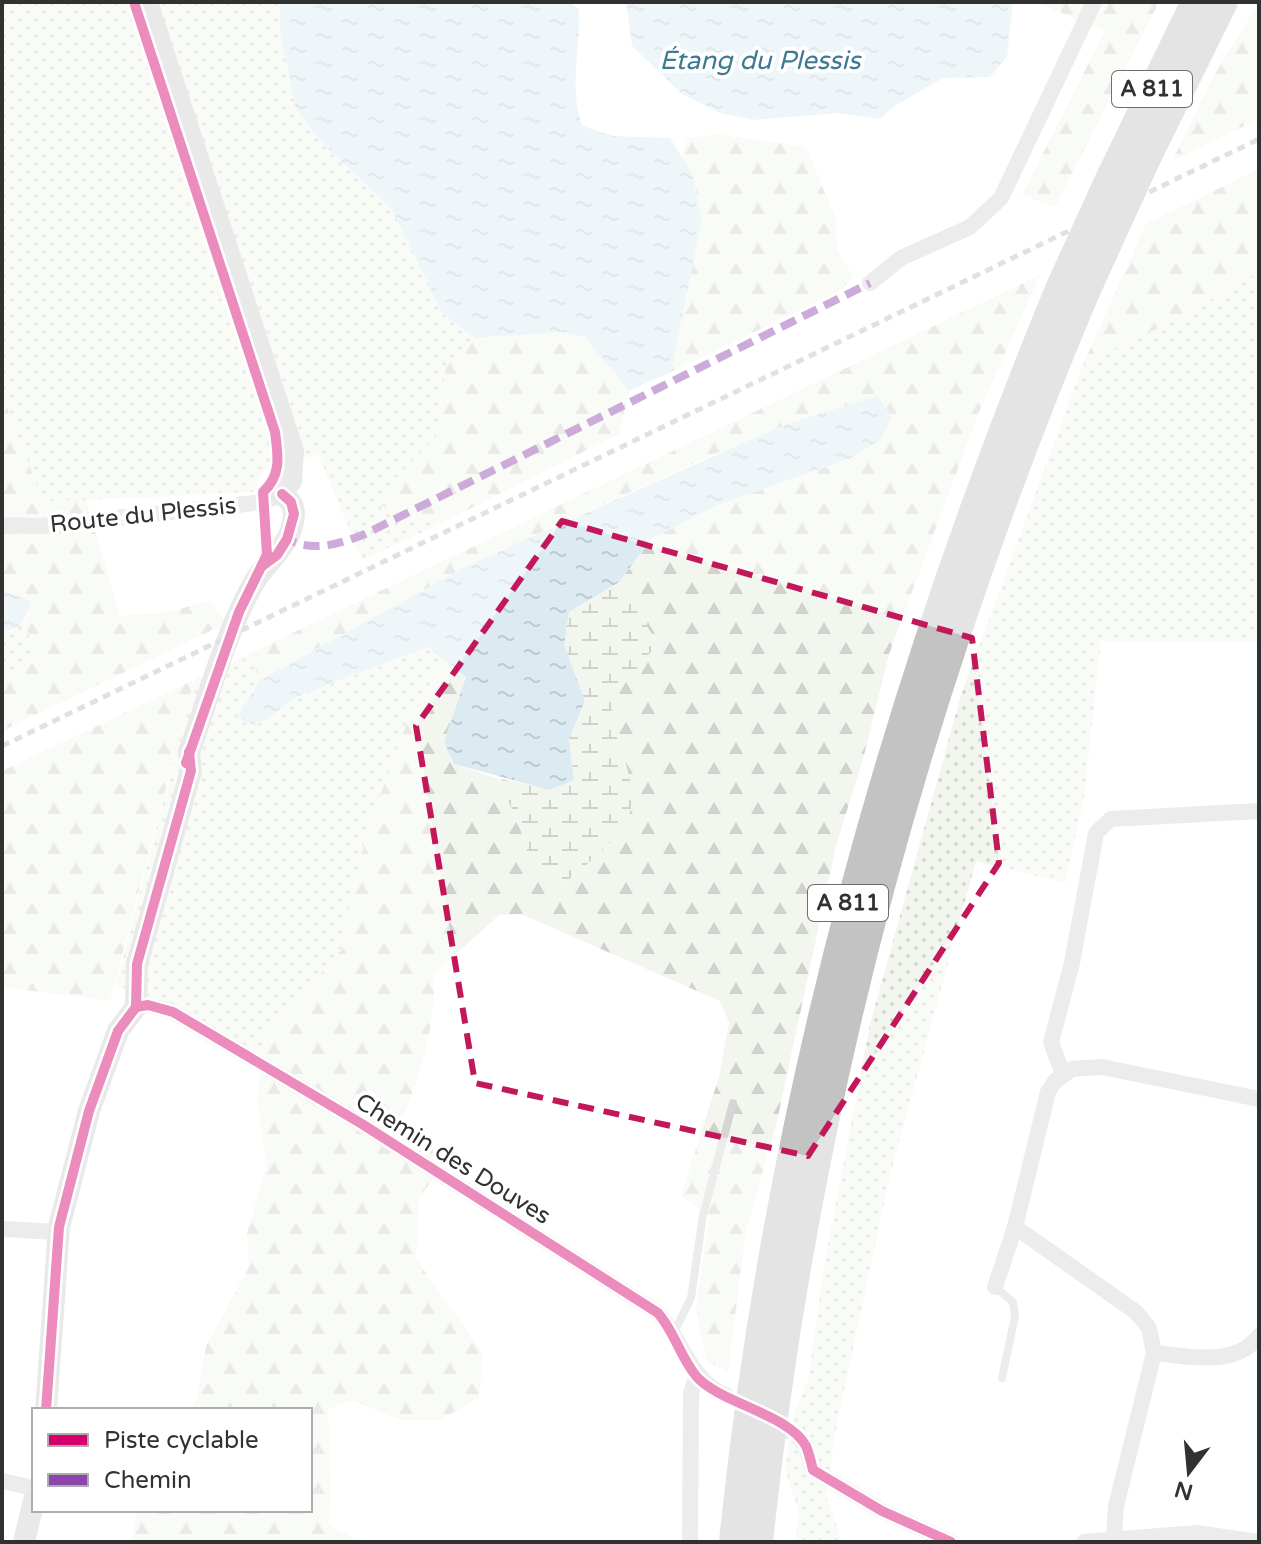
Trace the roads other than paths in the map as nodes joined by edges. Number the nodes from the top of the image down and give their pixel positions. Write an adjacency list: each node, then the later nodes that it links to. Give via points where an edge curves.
1 (147, 2): 7 (street, via 293,451 291,481)
2 (1094, 2): 5 (street, via 1001,198 970,227 901,258)
3 (1195, 2): 6 (highway, A 811, bridge, via 1110,177)
4 (1224, 2): 6 (highway, A 811, bridge, via 1147,158)
5 (870, 283)
6 (1072, 292): 33 (highway, A 811, via 1010,409 939,602 849,900 783,1196); 34 (highway, A 811, via 965,605 869,927 802,1237)
7 (282, 494): 8 (street, Route du Plessis, via 248,504 41,526); 10 (street, via 294,514 287,539 261,567 239,612 189,752 191,771 137,964)
8 (2, 525)
9 (1259, 811): 11 (street, via 1111,819 1096,833 1051,1042)
10 (136, 1007): 16 (street, via 118,1031 89,1111); 18 (street, Chemin des Douves, via 173,1012 362,1124 658,1313)
11 (1063, 1074): 12 (street, via 1083,1066 1102,1067); 14 (street, via 1048,1092)
12 (1259, 1099)
13 (733, 1103): 18 (lane, via 703,1215 691,1298)
14 (1015, 1227): 17 (street); 20 (street, via 1136,1312 1149,1328)
15 (2, 1229): 16 (street)
16 (58, 1232): 24 (street)
17 (995, 1287): 22 (lane, via 1013,1302 1015,1316)
18 (674, 1332): 21 (street, Chemin des Douves)
19 (1259, 1336): 20 (street, via 1240,1353 1224,1357)
20 (1154, 1353): 29 (street, via 1116,1506)
21 (697, 1376): 23 (street, Chemin des Douves); 32 (street, via 691,1393)
22 (1002, 1378)
23 (715, 1390)
24 (46, 1408)
25 (799, 1438): 35 (street, via 813,1470 882,1511)
26 (2, 1481): 27 (street)
27 (32, 1488)
28 (32, 1508): 31 (street)
29 (1114, 1538): 30 (street); 36 (street)
30 (1144, 1539): 37 (street, via 1197,1533)
31 (24, 1542)
32 (690, 1542)
33 (733, 1542)
34 (759, 1542)
35 (951, 1542)
36 (1084, 1542)
37 (1258, 1542)

